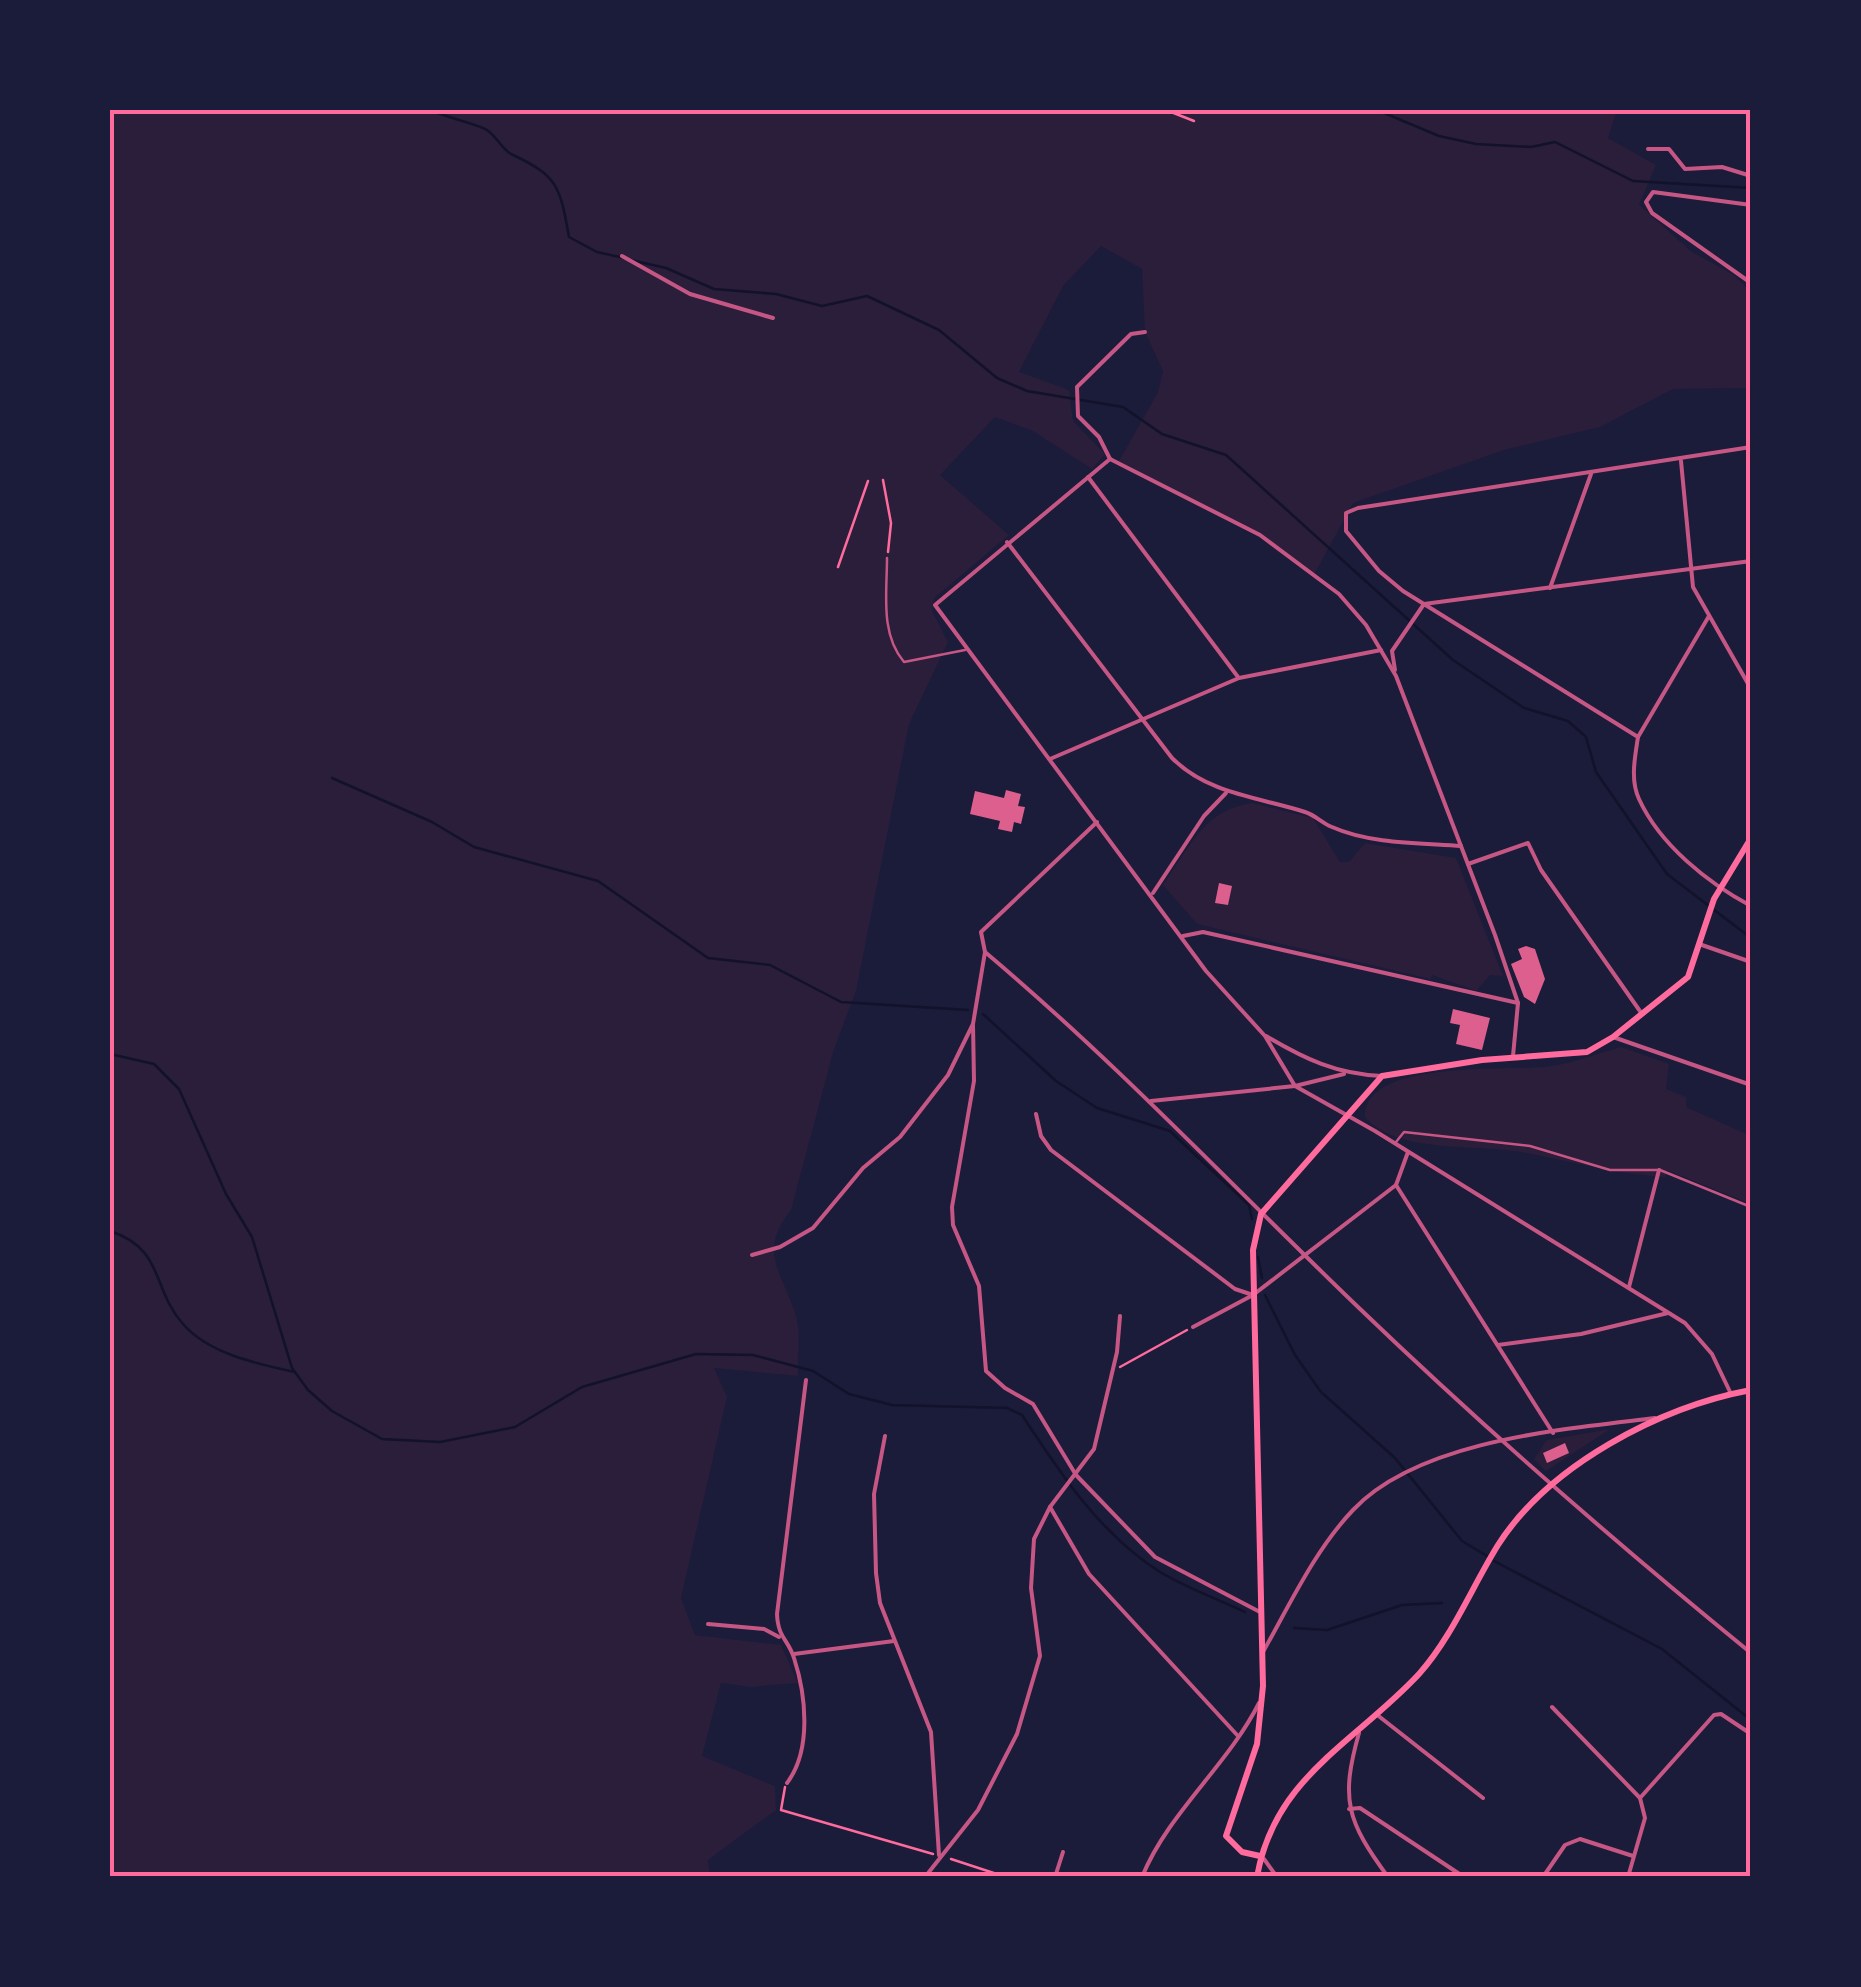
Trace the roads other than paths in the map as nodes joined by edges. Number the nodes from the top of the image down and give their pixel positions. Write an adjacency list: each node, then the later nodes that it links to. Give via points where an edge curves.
1 (1745, 110): 2 (street)
2 (1751, 117)
3 (1648, 150): 4 (street, via 1669,149 1684,169 1722,166)
4 (1751, 176)
5 (1751, 205): 7 (street, via 1653,192 1646,202)
6 (622, 256): 8 (street, via 690,294)
7 (1751, 284)
8 (773, 318)
9 (1146, 332): 11 (street, via 1131,334 1077,387 1075,408)
10 (1751, 448): 12 (street)
11 (1110, 458): 14 (street); 23 (street, via 1260,535 1339,594)
12 (1681, 461): 13 (street); 18 (street)
13 (1591, 474): 19 (street); 20 (street, via 1346,514 1346,531 1379,571)
14 (1088, 477): 15 (street); 25 (street)
15 (1006, 541): 22 (street, via 935,604); 27 (street)
16 (887, 558): 22 (street, via 886,622 904,662)
17 (1751, 561): 18 (street)
18 (1690, 568): 19 (street); 21 (street)
19 (1550, 588): 20 (street)
20 (1424, 604): 24 (street, via 1392,651); 28 (street)
21 (1709, 616): 26 (street); 28 (street)
22 (965, 650): 29 (street)
23 (1381, 650): 24 (street); 25 (street)
24 (1396, 676): 33 (street)
25 (1239, 678): 27 (street)
26 (1751, 689)
27 (1144, 720): 29 (street); 30 (street, via 1181,767)
28 (1638, 737): 35 (street, via 1633,772 1639,799 1674,848)
29 (1050, 759): 31 (street)
30 (1226, 792): 33 (street, via 1310,813 1354,834); 36 (street)
31 (1098, 822): 36 (street); 40 (street, via 983,929)
32 (1751, 838): 35 (main road)
33 (1461, 846): 34 (street)
34 (1468, 864): 42 (street); 43 (street, via 1528,843)
35 (1719, 890): 37 (street); 39 (main road)
36 (1152, 894): 38 (street)
37 (1751, 906)
38 (1183, 936): 42 (street, via 1203,932); 45 (street)
39 (1698, 944): 41 (street); 43 (main road, via 1688,977)
40 (985, 952): 44 (street); 52 (street)
41 (1751, 962)
42 (1518, 1002): 47 (street)
43 (1642, 1014): 46 (main road)
44 (973, 1024): 61 (street, via 948,1075 900,1137 803,1236); 76 (street, via 974,1081 952,1207 979,1286 986,1370 1033,1404)
45 (1265, 1036): 48 (street); 51 (street)
46 (1613, 1038): 47 (main road, via 1576,1054); 50 (street)
47 (1512, 1060): 49 (main road)
48 (1344, 1074): 49 (street); 51 (street)
49 (1382, 1076): 54 (main road)
50 (1751, 1085)
51 (1294, 1086): 52 (street); 54 (street)
52 (1151, 1101): 60 (street)
53 (1036, 1114): 64 (street, via 1052,1150 1235,1289)
54 (1344, 1114): 55 (street); 60 (main road)
55 (1395, 1144): 56 (street); 57 (street, via 1404,1132 1530,1146 1610,1170)
56 (1408, 1152): 58 (street); 63 (street)
57 (1659, 1170): 59 (street); 63 (street)
58 (1396, 1185): 62 (street); 68 (street)
59 (1751, 1207)
60 (1261, 1214): 62 (street); 64 (main road)
61 (752, 1255)
62 (1305, 1256): 64 (street); 75 (street)
63 (1629, 1287): 65 (street)
64 (1253, 1294): 67 (street); 79 (main road)
65 (1668, 1312): 68 (street, via 1581,1334); 71 (street, via 1712,1354)
66 (1120, 1316): 76 (street, via 1098,1438)
67 (1193, 1327)
68 (1498, 1345): 73 (street)
69 (806, 1380): 81 (street, via 776,1614)
70 (1751, 1390): 71 (main road)
71 (1732, 1394): 72 (main road)
72 (1656, 1418): 73 (street); 77 (main road)
73 (1553, 1434): 75 (street)
74 (885, 1436): 82 (street, via 873,1542 880,1603)
75 (1500, 1442): 77 (street); 83 (street, via 1410,1470 1355,1507 1328,1539)
76 (1076, 1475): 78 (street); 79 (street, via 1155,1557)
77 (1554, 1485): 84 (street); 88 (main road, via 1518,1516 1420,1672)
78 (1050, 1507): 91 (street, via 1089,1574); 97 (street, via 1036,1529 1030,1568 1041,1641 1026,1708 990,1792)
79 (1260, 1612): 83 (main road)
80 (708, 1624): 81 (street, via 764,1629)
81 (779, 1637): 85 (street)
82 (894, 1642): 85 (street); 97 (street, via 931,1732)
83 (1263, 1652): 86 (main road)
84 (1751, 1653)
85 (793, 1654): 92 (street, via 804,1729)
86 (1262, 1695): 91 (street); 98 (main road, via 1257,1744 1226,1836 1242,1852)
87 (1552, 1707): 94 (street)
88 (1376, 1714): 89 (main road); 93 (street)
89 (1360, 1728): 95 (street, via 1348,1770); 98 (main road, via 1287,1800)
90 (1751, 1734): 94 (street, via 1714,1716)
91 (1238, 1736): 102 (street, via 1152,1852)
92 (787, 1783)
93 (1483, 1798)
94 (1640, 1798): 99 (street, via 1645,1818)
95 (1347, 1809): 105 (street); 106 (street, via 1360,1808)
96 (1063, 1852): 101 (street)
97 (940, 1855): 100 (street)
98 (1260, 1856): 103 (main road); 104 (street)
99 (1632, 1856): 107 (street, via 1580,1840 1565,1846); 108 (street)
100 (924, 1877)
101 (1055, 1877)
102 (1142, 1877)
103 (1257, 1877)
104 (1276, 1877)
105 (1388, 1877)
106 (1464, 1877)
107 (1543, 1877)
108 (1628, 1877)

